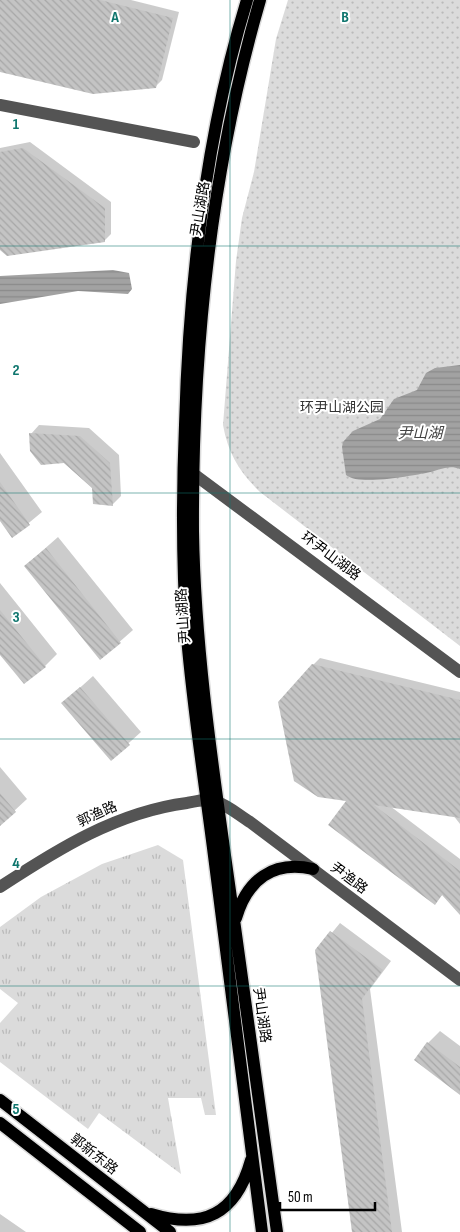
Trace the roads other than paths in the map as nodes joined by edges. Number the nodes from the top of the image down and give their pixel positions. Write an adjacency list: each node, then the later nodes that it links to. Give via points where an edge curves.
1 (246, 0): 5 (main road, 尹山湖路, via 216,128 196,250 187,348)
2 (260, 0): 5 (main road, 尹山湖路, via 235,100 208,253)
3 (0, 105): 4 (street)
4 (194, 142)
5 (189, 470): 6 (street, 环尹山湖路); 7 (main road, 尹山湖路)
6 (460, 672)
7 (212, 801): 8 (street, 尹渔路, via 250,822); 9 (street, 郭渔路, via 166,805 124,818 83,836); 10 (main road, 尹山湖路); 14 (main road, 尹山湖路)
8 (313, 870): 10 (main road, via 290,866 261,878 241,900); 11 (street, 尹渔路)
9 (0, 887)
10 (235, 923): 19 (main road, 尹山湖路)
11 (460, 980)
12 (0, 1100): 15 (main road, 郭新东路)
13 (0, 1123): 16 (main road)
14 (252, 1155): 15 (main road, via 238,1192 213,1215 181,1221); 18 (main road, 尹山湖路)
15 (142, 1211): 17 (main road, 郭新东路)
16 (140, 1232)
17 (170, 1232)
18 (262, 1232)
19 (277, 1232)

